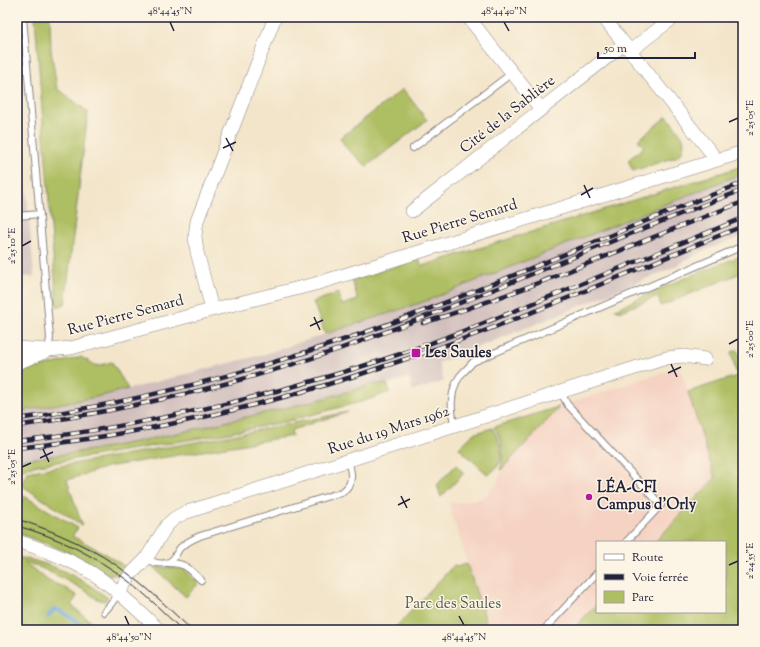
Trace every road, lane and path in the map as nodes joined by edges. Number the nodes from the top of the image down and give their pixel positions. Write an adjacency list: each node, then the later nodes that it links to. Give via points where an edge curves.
1 (23, 17): 13 (lane)
2 (275, 17): 16 (street, via 197,221 197,252)
3 (468, 17): 7 (street)
4 (603, 17): 6 (street)
5 (674, 17): 6 (street, Cité de la Sablière)
6 (624, 44): 8 (street, Cité de la Sablière); 11 (street)
7 (512, 73): 8 (street); 9 (lane)
8 (542, 109): 12 (street, Cité de la Sablière)
9 (413, 148)
10 (743, 152): 11 (street, Rue Pierre Semard)
11 (717, 160): 16 (street, Rue Pierre Semard, via 315,284)
12 (412, 211)
13 (40, 214): 14 (lane); 18 (lane, via 50,338)
14 (17, 216)
15 (743, 246): 22 (lane, via 473,362 456,384 451,407)
16 (212, 309): 18 (street, Rue Pierre Semard, via 77,347)
17 (17, 348): 18 (street)
18 (48, 350): 20 (street)
19 (705, 359): 21 (street, Rue du 19 Mars 1962, via 683,356 666,358)
20 (17, 363)
21 (561, 392): 22 (street, Rue du 19 Mars 1962); 25 (lane, via 567,404 661,505)
22 (455, 426): 23 (street, Rue du 19 Mars 1962)
23 (348, 461): 26 (street, Rue du 19 Mars 1962, via 184,513 167,525); 27 (lane, via 351,481 348,488 342,492 200,536 186,544)
24 (17, 541): 30 (street, via 40,548 86,569)
25 (627, 541)
26 (146, 559): 27 (lane, via 155,563); 30 (street, Rue du 19 Mars 1962, via 130,575)
27 (166, 563): 29 (lane, via 185,566)
28 (596, 574): 33 (lane)
29 (201, 580)
30 (119, 593): 31 (lane); 32 (street)
31 (104, 612)
32 (159, 630)
33 (544, 630)

